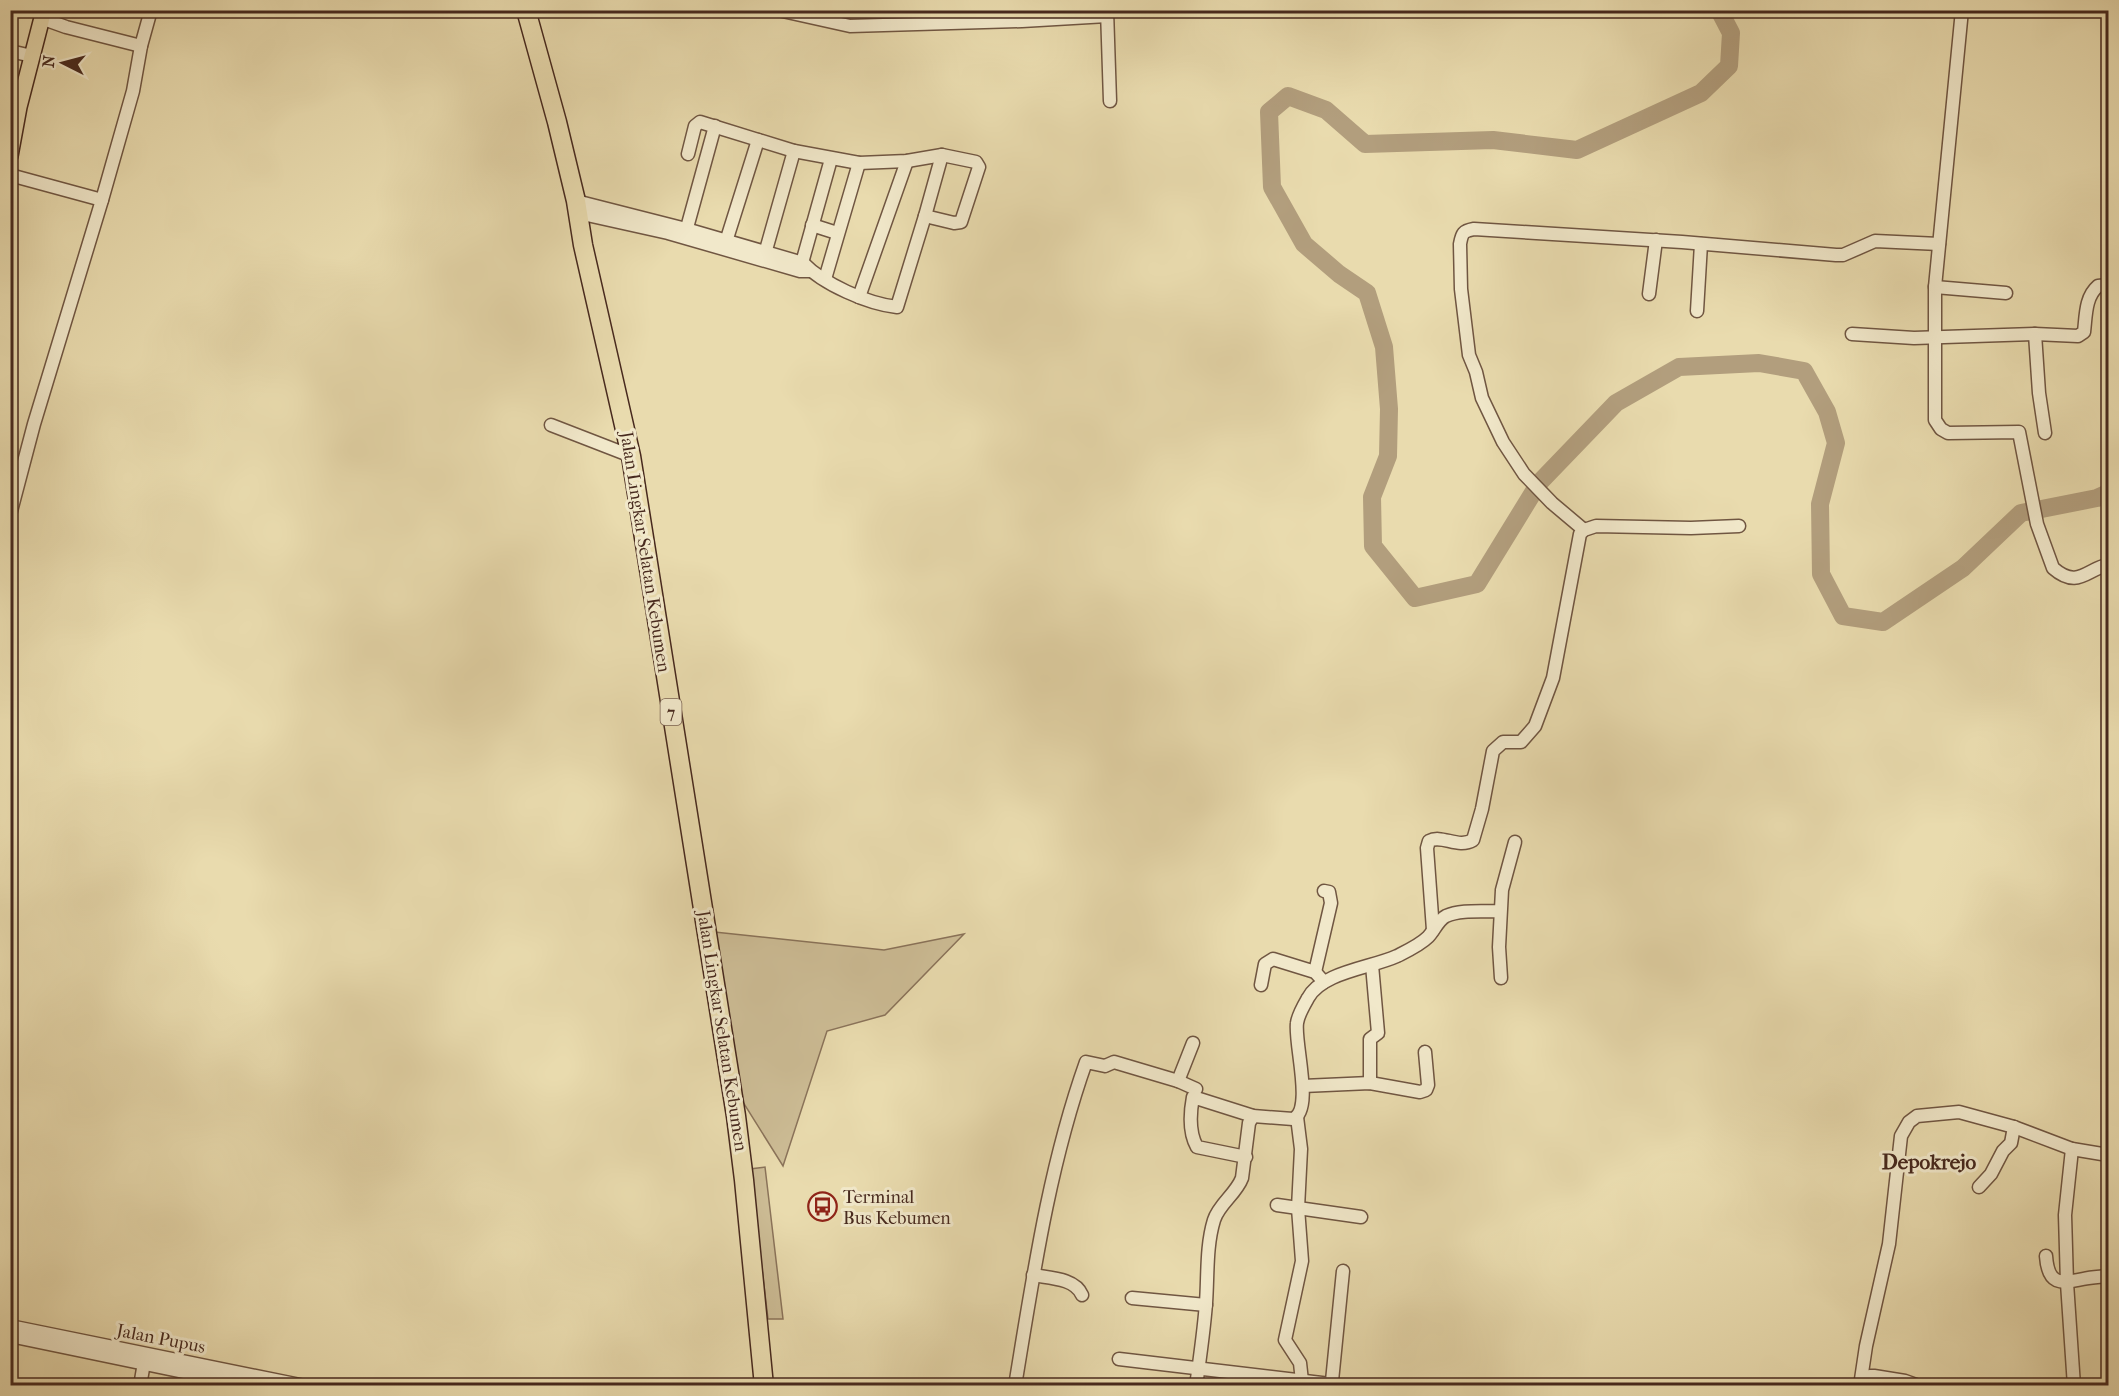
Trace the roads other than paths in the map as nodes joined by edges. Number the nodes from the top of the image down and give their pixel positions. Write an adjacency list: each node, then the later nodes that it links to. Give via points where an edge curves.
1 (151, 10): 7 (street)
2 (778, 10): 4 (street, via 850,26 1011,21)
3 (1962, 10): 30 (street)
4 (1107, 13): 10 (street)
5 (42, 14): 7 (street, via 66,27); 9 (main road)
6 (528, 16): 22 (highway, Jalan Lingkar Selatan Kebumen / 7)
7 (141, 46): 21 (street, via 133,91)
8 (10, 51): 9 (street)
9 (33, 56): 16 (main road)
10 (1110, 101)
11 (715, 126): 12 (street); 14 (street, via 698,122); 26 (street)
12 (758, 140): 13 (street); 28 (street)
13 (794, 151): 17 (street); 31 (street)
14 (688, 154)
15 (942, 155): 18 (street); 23 (street); 23 (street, via 976,162 979,167 961,222 954,224)
16 (10, 156)
17 (831, 159): 19 (street); 24 (street)
18 (907, 161): 19 (street); 38 (street)
19 (859, 163): 25 (street)
20 (10, 175): 21 (street)
21 (102, 200): 46 (street)
22 (577, 207): 26 (street); 45 (highway, Jalan Lingkar Selatan Kebumen / 7)
23 (925, 216): 38 (street, via 897,307)
24 (812, 225): 25 (street); 32 (street)
25 (837, 233): 33 (street)
26 (686, 234): 28 (street)
27 (1656, 240): 29 (street); 37 (street); 48 (street, via 1474,229 1462,234 1461,289 1469,355 1482,398 1524,474)
28 (725, 244): 31 (street)
29 (1701, 244): 30 (street, via 1843,255 1875,241); 39 (street)
30 (1939, 244): 35 (street)
31 (765, 255): 32 (street)
32 (804, 268): 33 (street)
33 (825, 279): 38 (street)
34 (2109, 285): 41 (street, via 2098,286 2090,297 2081,334)
35 (1935, 287): 36 (street); 42 (street)
36 (2006, 293)
37 (1649, 294)
38 (859, 297)
39 (1696, 311)
40 (1852, 334): 42 (street)
41 (2035, 334): 42 (street); 44 (street)
42 (1935, 337): 49 (street, via 1938,425 1948,433 2019,432 2037,524 2053,568 2080,578)
43 (551, 425): 45 (street)
44 (2045, 433)
45 (631, 456): 93 (highway, Jalan Lingkar Selatan Kebumen / 7, via 736,1116)
46 (11, 510)
47 (1739, 526): 48 (street, via 1596,526)
48 (1584, 530): 53 (street, via 1575,555 1553,678 1535,726 1521,742 1503,742 1493,751 1473,840 1458,844 1429,841)
49 (2109, 565)
50 (1515, 842): 52 (street)
51 (1324, 891): 55 (street, via 1331,894 1331,903)
52 (1500, 911): 53 (street, via 1444,917); 56 (street)
53 (1433, 930): 54 (street, via 1411,948)
54 (1372, 965): 57 (street); 62 (street, via 1378,1034 1370,1039)
55 (1315, 972): 57 (street); 58 (street, via 1268,960)
56 (1501, 978)
57 (1324, 981): 63 (street, via 1309,995 1297,1024)
58 (1261, 985)
59 (1193, 1043): 61 (street)
60 (1425, 1052): 62 (street, via 1426,1090)
61 (1178, 1081): 64 (street); 77 (street, via 1113,1062 1105,1066 1086,1062 1058,1158)
62 (1370, 1083): 63 (street)
63 (1303, 1086): 66 (street)
64 (1196, 1091): 65 (street); 70 (street, via 1191,1121 1197,1147)
65 (1253, 1116): 66 (street); 70 (street)
66 (1297, 1117): 73 (street, via 1301,1149)
67 (2014, 1127): 68 (street); 71 (street, via 2011,1143); 89 (street, via 1959,1112 1917,1116 1909,1122 1901,1136 1889,1244)
68 (2072, 1149): 69 (street); 79 (street, via 2066,1215)
69 (2109, 1155)
70 (1246, 1157): 82 (street, via 1239,1186 1213,1223)
71 (1979, 1187)
72 (1277, 1205): 73 (street)
73 (1298, 1208): 74 (street); 88 (street, via 1302,1261 1285,1340 1300,1363)
74 (1361, 1217)
75 (2046, 1256): 79 (street, via 2048,1272 2054,1279)
76 (1343, 1271): 88 (street, via 1332,1381)
77 (1033, 1275): 80 (street, via 1072,1283); 94 (street)
78 (2109, 1276): 79 (street)
79 (2067, 1283): 97 (street)
80 (1082, 1295)
81 (1132, 1298): 82 (street)
82 (1206, 1305): 87 (street)
83 (10, 1326): 85 (street, Jalan Pupus)
84 (10, 1336): 85 (street, Jalan Pupus)
85 (144, 1359): 90 (street); 91 (street, Jalan Pupus); 92 (street, Jalan Pupus)
86 (1119, 1359): 87 (street)
87 (1198, 1367): 88 (street); 95 (street)
88 (1302, 1381)
89 (1860, 1384): 96 (street, via 1872,1376)
90 (140, 1386)
91 (251, 1386)
92 (305, 1386)
93 (764, 1386)
94 (1015, 1386)
95 (1196, 1386)
96 (1919, 1386)
97 (2074, 1386)

